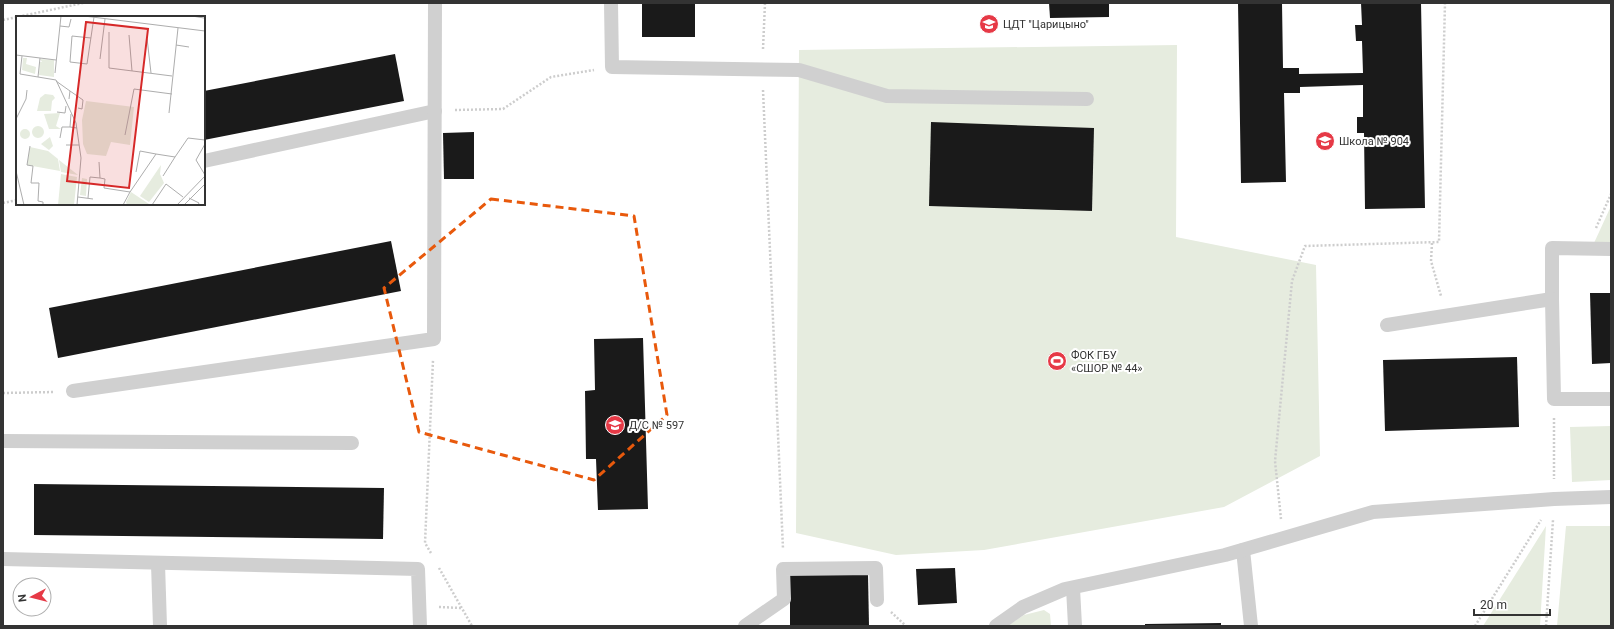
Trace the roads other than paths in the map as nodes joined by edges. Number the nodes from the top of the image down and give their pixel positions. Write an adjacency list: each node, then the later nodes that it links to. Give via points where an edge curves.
1 (435, 3): 4 (lane)
2 (611, 3): 3 (lane, via 612,67 799,70 887,96)
3 (1087, 99)
4 (435, 111): 5 (lane); 9 (lane, via 434,339)
5 (205, 161)
6 (1611, 249): 7 (lane, via 1552,248)
7 (1552, 299): 8 (lane); 10 (lane, via 1554,399)
8 (1387, 325)
9 (73, 391)
10 (1611, 399)
11 (3, 441): 12 (lane)
12 (352, 443)
13 (1611, 497): 14 (lane, via 1373,512)
14 (1242, 550): 17 (lane); 24 (lane)
15 (3, 559): 16 (lane)
16 (158, 564): 19 (lane); 20 (lane, via 418,569)
17 (1073, 588): 22 (lane, via 1022,606); 23 (lane)
18 (877, 600): 21 (lane, via 876,568 783,569 784,599)
19 (160, 626)
20 (420, 626)
21 (745, 626)
22 (996, 626)
23 (1075, 626)
24 (1251, 626)

